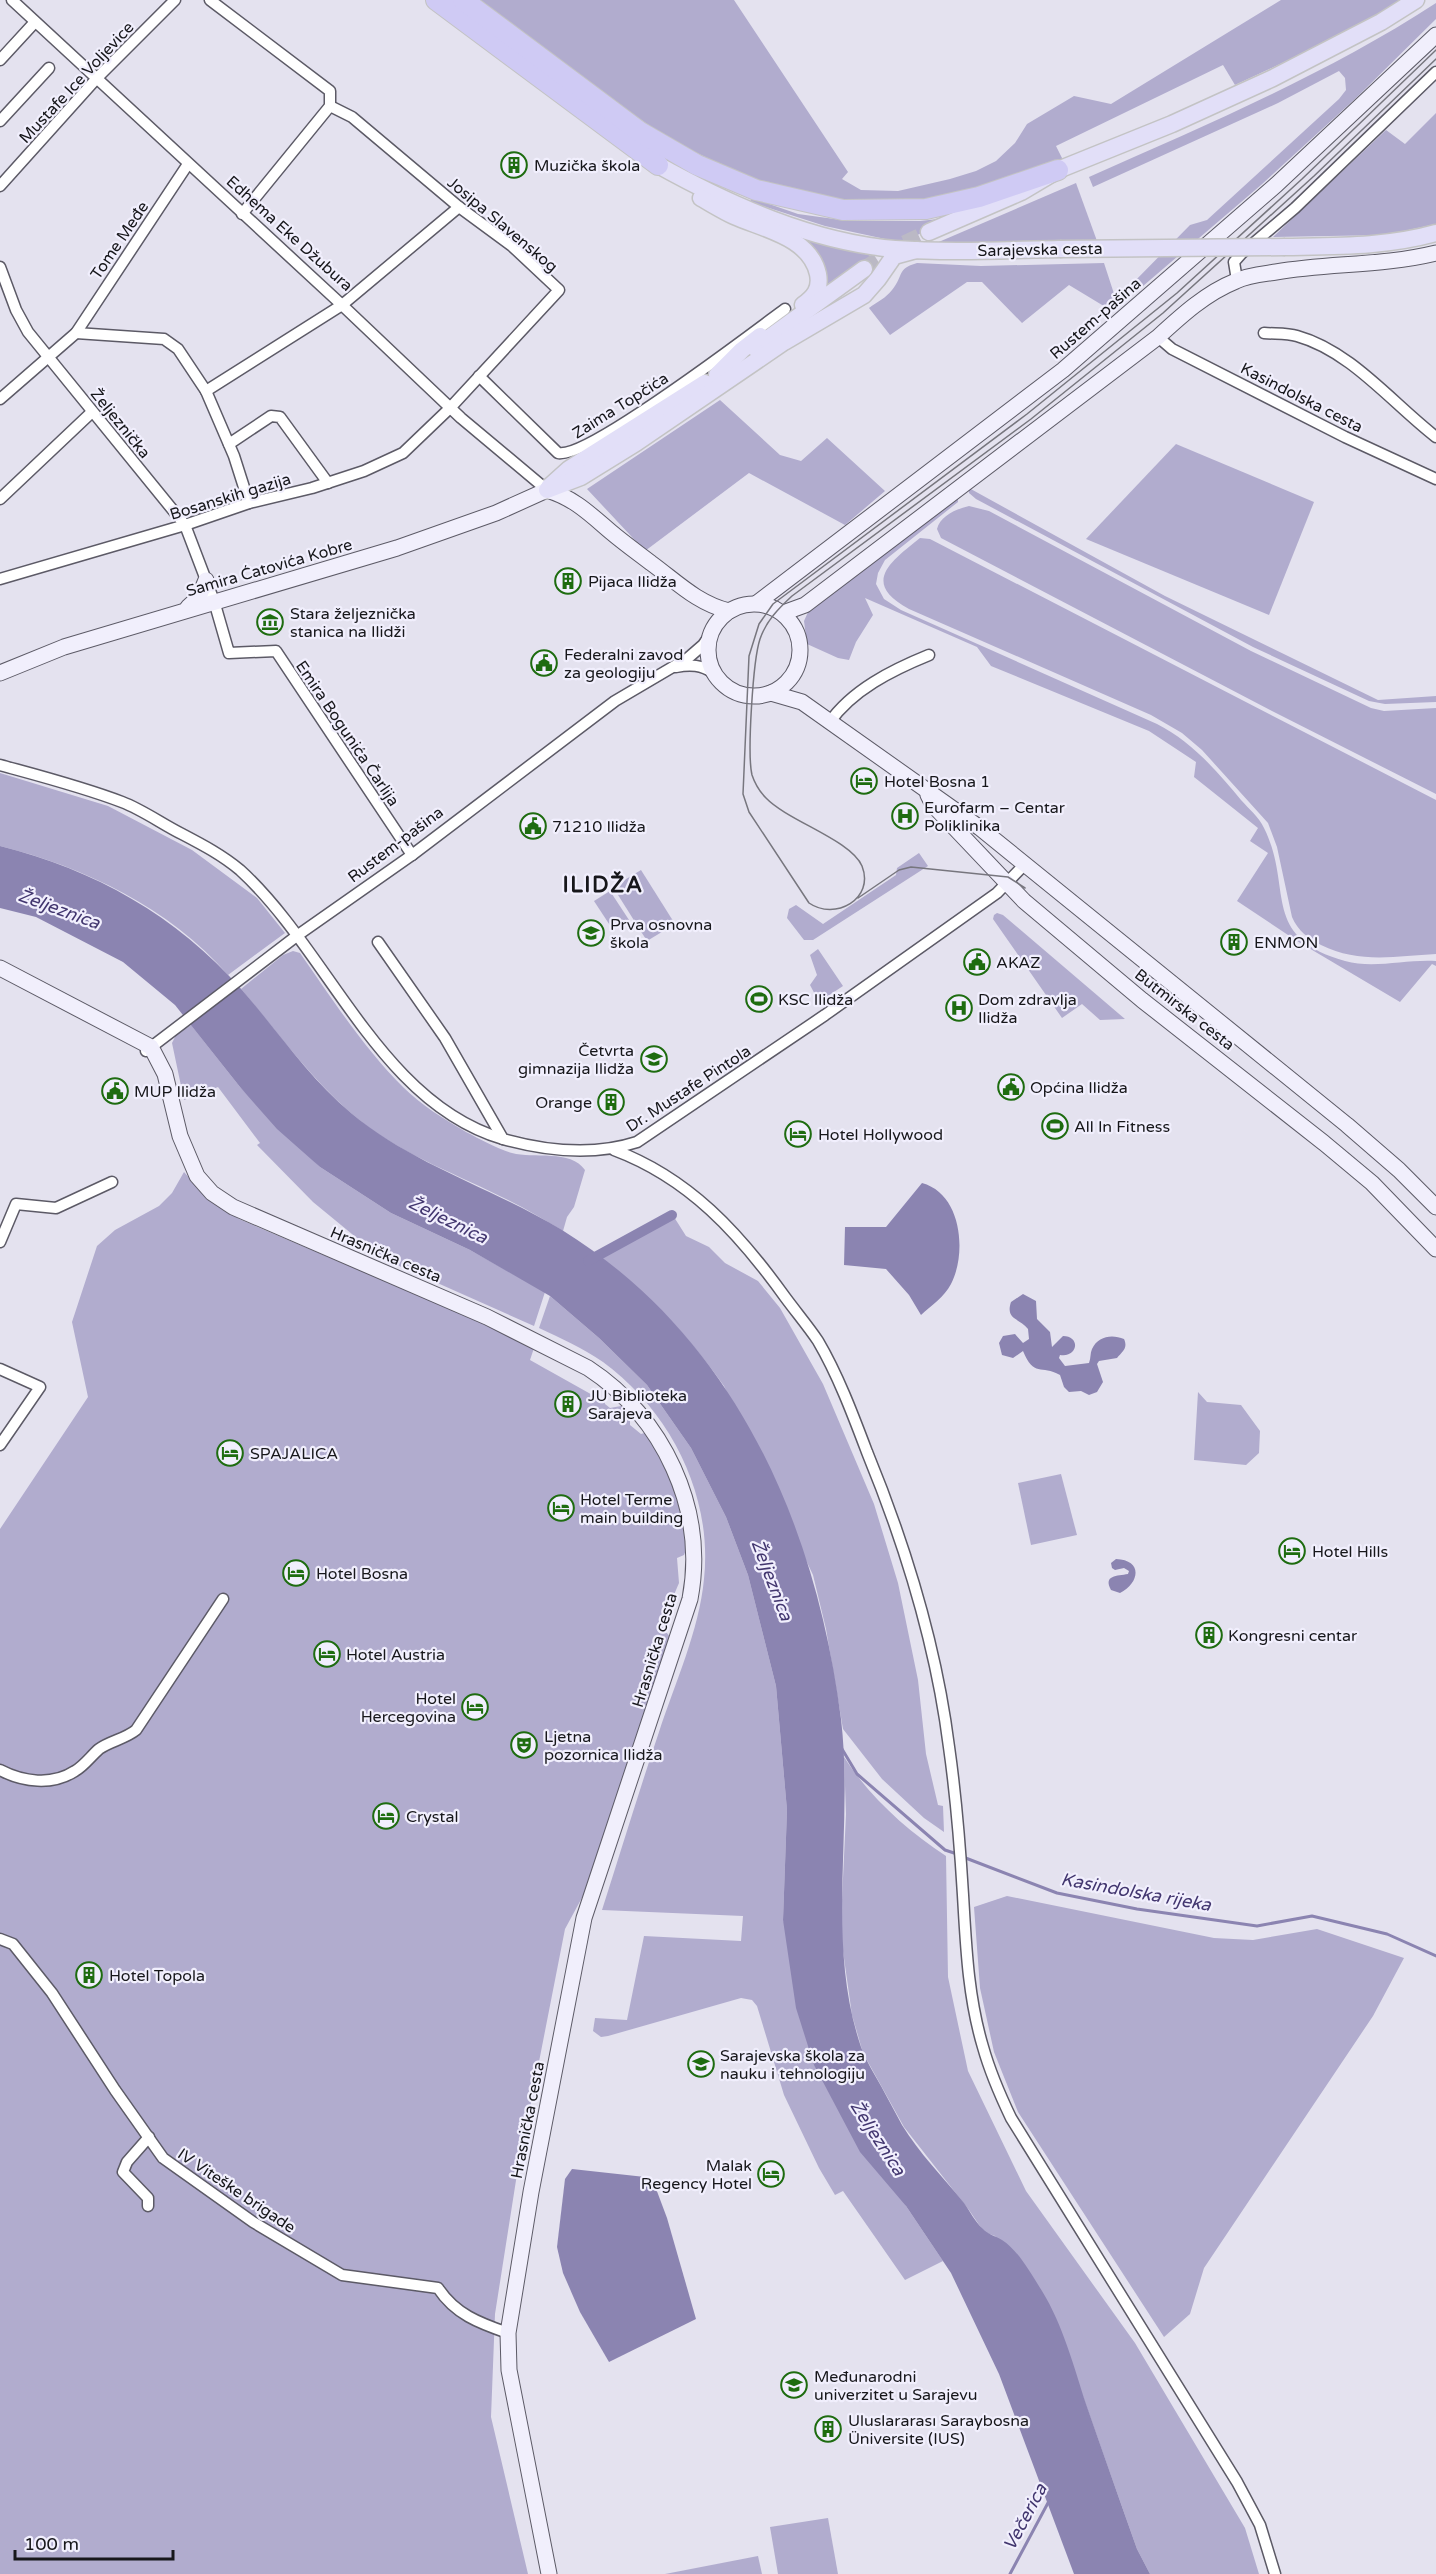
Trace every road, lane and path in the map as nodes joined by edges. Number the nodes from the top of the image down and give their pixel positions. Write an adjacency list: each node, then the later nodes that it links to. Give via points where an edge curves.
1 (12, 0): 7 (street, Edhema Eke Džubura)
2 (175, 0): 12 (street, Mustafe Ice Voljevice)
3 (210, 0): 13 (street, via 330,91)
4 (436, 0): 16 (highway)
5 (463, 0): 17 (highway, via 640,132 697,165 756,190 843,210 926,209 979,197)
6 (1416, 0): 17 (main road, via 1273,78)
7 (35, 22): 9 (street); 12 (street, Edhema Eke Džubura)
8 (1436, 34): 55 (main road, Rustem-pašina, via 1276,185 1063,370)
9 (0, 60)
10 (49, 68): 14 (street)
11 (1436, 72): 27 (street, via 1295,208 1242,253 1234,262)
12 (97, 78): 15 (street, Edhema Eke Džubura); 18 (street, Mustafe Ice Voljevice)
13 (330, 106): 19 (street, Josipa Slavenskog, via 352,117); 20 (street)
14 (0, 121)
15 (188, 164): 20 (street, Edhema Eke Džubura); 30 (street, Tome Međe)
16 (658, 165): 23 (main road, Sarajevska cesta, via 688,182 790,225 859,243); 34 (main road, via 688,191 732,216 788,238 816,266 818,288 813,297 742,350)
17 (1058, 170): 21 (main road, via 1021,192)
18 (0, 186)
19 (459, 207): 28 (street); 35 (street, Josipa Slavenskog, via 512,246 559,290)
20 (242, 214): 28 (street, Edhema Eke Džubura)
21 (929, 232)
22 (1436, 233): 23 (main road, Sarajevska cesta, bridge, via 1362,245)
23 (916, 250): 42 (main road, via 894,256 864,295 784,342)
24 (1436, 253): 27 (main road, via 1392,262 1299,268)
25 (0, 267): 33 (street, Željeznička, via 16,310)
26 (864, 269): 34 (main road)
27 (1238, 280): 32 (main road, via 1204,298)
28 (342, 305): 36 (street); 38 (street, Edhema Eke Džubura)
29 (785, 309): 35 (street, Zaima Topčića, via 673,390 565,455 558,453)
30 (76, 333): 33 (street, Tome Međe); 36 (street, via 164,339 178,349)
31 (1264, 333): 40 (street, via 1294,335 1329,349)
32 (1158, 337): 43 (street, Kasindolska cesta, via 1172,349); 56 (main road)
33 (48, 357): 37 (street, Tome Međe); 39 (street, Željeznička)
34 (717, 375): 45 (main road, via 569,469)
35 (479, 376): 38 (street, Josipa Slavenskog)
36 (206, 391): 41 (street)
37 (0, 399)
38 (450, 408): 44 (street, Bosanskih gazija, via 403,453); 45 (street, Edhema Eke Džubura)
39 (92, 412): 46 (street); 49 (street, Željeznička)
40 (1436, 437)
41 (229, 444): 44 (street, via 275,415); 47 (street)
42 (581, 477): 45 (main road); 48 (main road, via 578,487)
43 (1436, 479)
44 (328, 483): 47 (street, Bosanskih gazija)
45 (547, 489): 48 (main road, Edhema Eke Džubura); 50 (main road, Edhema Eke Džubura, via 594,526); 54 (main road, Samira Ćatovića Kobre, via 496,513 397,548)
46 (0, 500)
47 (249, 503): 49 (street, Bosanskih gazija)
48 (582, 506): 50 (main road, Edhema Eke Džubura)
49 (185, 525): 51 (street, Bosanskih gazija); 52 (street, Željeznička)
50 (610, 531): 53 (main road, Edhema Eke Džubura)
51 (0, 579)
52 (206, 580): 54 (street, Željeznička); 57 (main road, via 199,597)
53 (695, 597): 58 (main road, Edhema Eke Džubura); 60 (main road, Edhema Eke Džubura, via 710,621)
54 (214, 601): 57 (main road, Samira Ćatovića Kobre); 72 (street, Emira Bogunića Čarlija, via 229,653 276,651)
55 (757, 603): 58 (main road); 59 (main road)
56 (805, 605): 59 (main road); 61 (main road)
57 (182, 611): 65 (main road, Samira Ćatovića Kobre, via 64,646)
58 (729, 611): 60 (main road)
59 (783, 613): 61 (main road)
60 (711, 632): 64 (street, Rustem-pašina, via 688,658); 66 (main road, via 708,648)
61 (797, 633): 63 (main road)
62 (929, 655): 69 (street, via 855,694)
63 (797, 668): 67 (main road, via 782,687); 68 (main road, via 796,684)
64 (667, 669): 66 (street, Rustem-pašina, via 689,664); 72 (street, Rustem-pašina, via 615,701)
65 (0, 674)
66 (714, 674): 67 (main road, via 736,693)
67 (771, 693): 68 (main road, Butmirska cesta)
68 (802, 702): 69 (main road, Butmirska cesta)
69 (829, 723): 71 (main road, Butmirska cesta)
70 (0, 765): 75 (street, Dr. Mustafe Pintola, via 123,802 223,856 249,880)
71 (924, 787): 73 (main road, Butmirska cesta); 74 (main road, Butmirska cesta, via 933,805)
72 (412, 855): 75 (street, Rustem-pašina)
73 (1025, 864): 74 (street, Dr. Mustafe Pintola); 82 (main road, Butmirska cesta, via 1347,1125)
74 (1006, 884): 80 (street, Dr. Mustafe Pintola, via 825,1015 637,1142); 84 (main road, Butmirska cesta, via 1142,1000 1372,1183)
75 (294, 938): 78 (street, Rustem-pašina); 79 (street, Dr. Mustafe Pintola, via 401,1072 439,1105 477,1129)
76 (378, 942): 79 (street, via 445,1038)
77 (0, 968): 78 (main road)
78 (148, 1049): 92 (main road, Hrasnička cesta, via 165,1074 197,1176 212,1193 233,1207 487,1317 603,1377 639,1411 658,1437 684,1493 693,1544 693,1585 584,1918)
79 (504, 1139): 80 (street, Dr. Mustafe Pintola, via 534,1148)
80 (614, 1150): 94 (street, via 642,1160 676,1181 720,1218 758,1260 818,1342 844,1395 884,1493 917,1592 940,1692 956,1804 968,1969 982,2045 1011,2118 1237,2482 1260,2524)
81 (112, 1182): 83 (street, via 56,1208 16,1204)
82 (1436, 1207)
83 (0, 1242)
84 (1436, 1249)
85 (0, 1369): 86 (street, via 40,1387)
86 (0, 1445)
87 (223, 1599): 88 (street, via 130,1735 101,1748 62,1778 27,1780)
88 (0, 1770)
89 (0, 1939): 90 (street, IV Viteške brigade, via 13,1944 52,1993)
90 (149, 2138): 91 (street, via 123,2172 148,2198); 92 (street, IV Viteške brigade, via 163,2158 253,2222 342,2275 438,2288 459,2312)
91 (148, 2206)
92 (508, 2333): 93 (main road, Hrasnička cesta, via 509,2370)
93 (549, 2574)
94 (1275, 2574)

